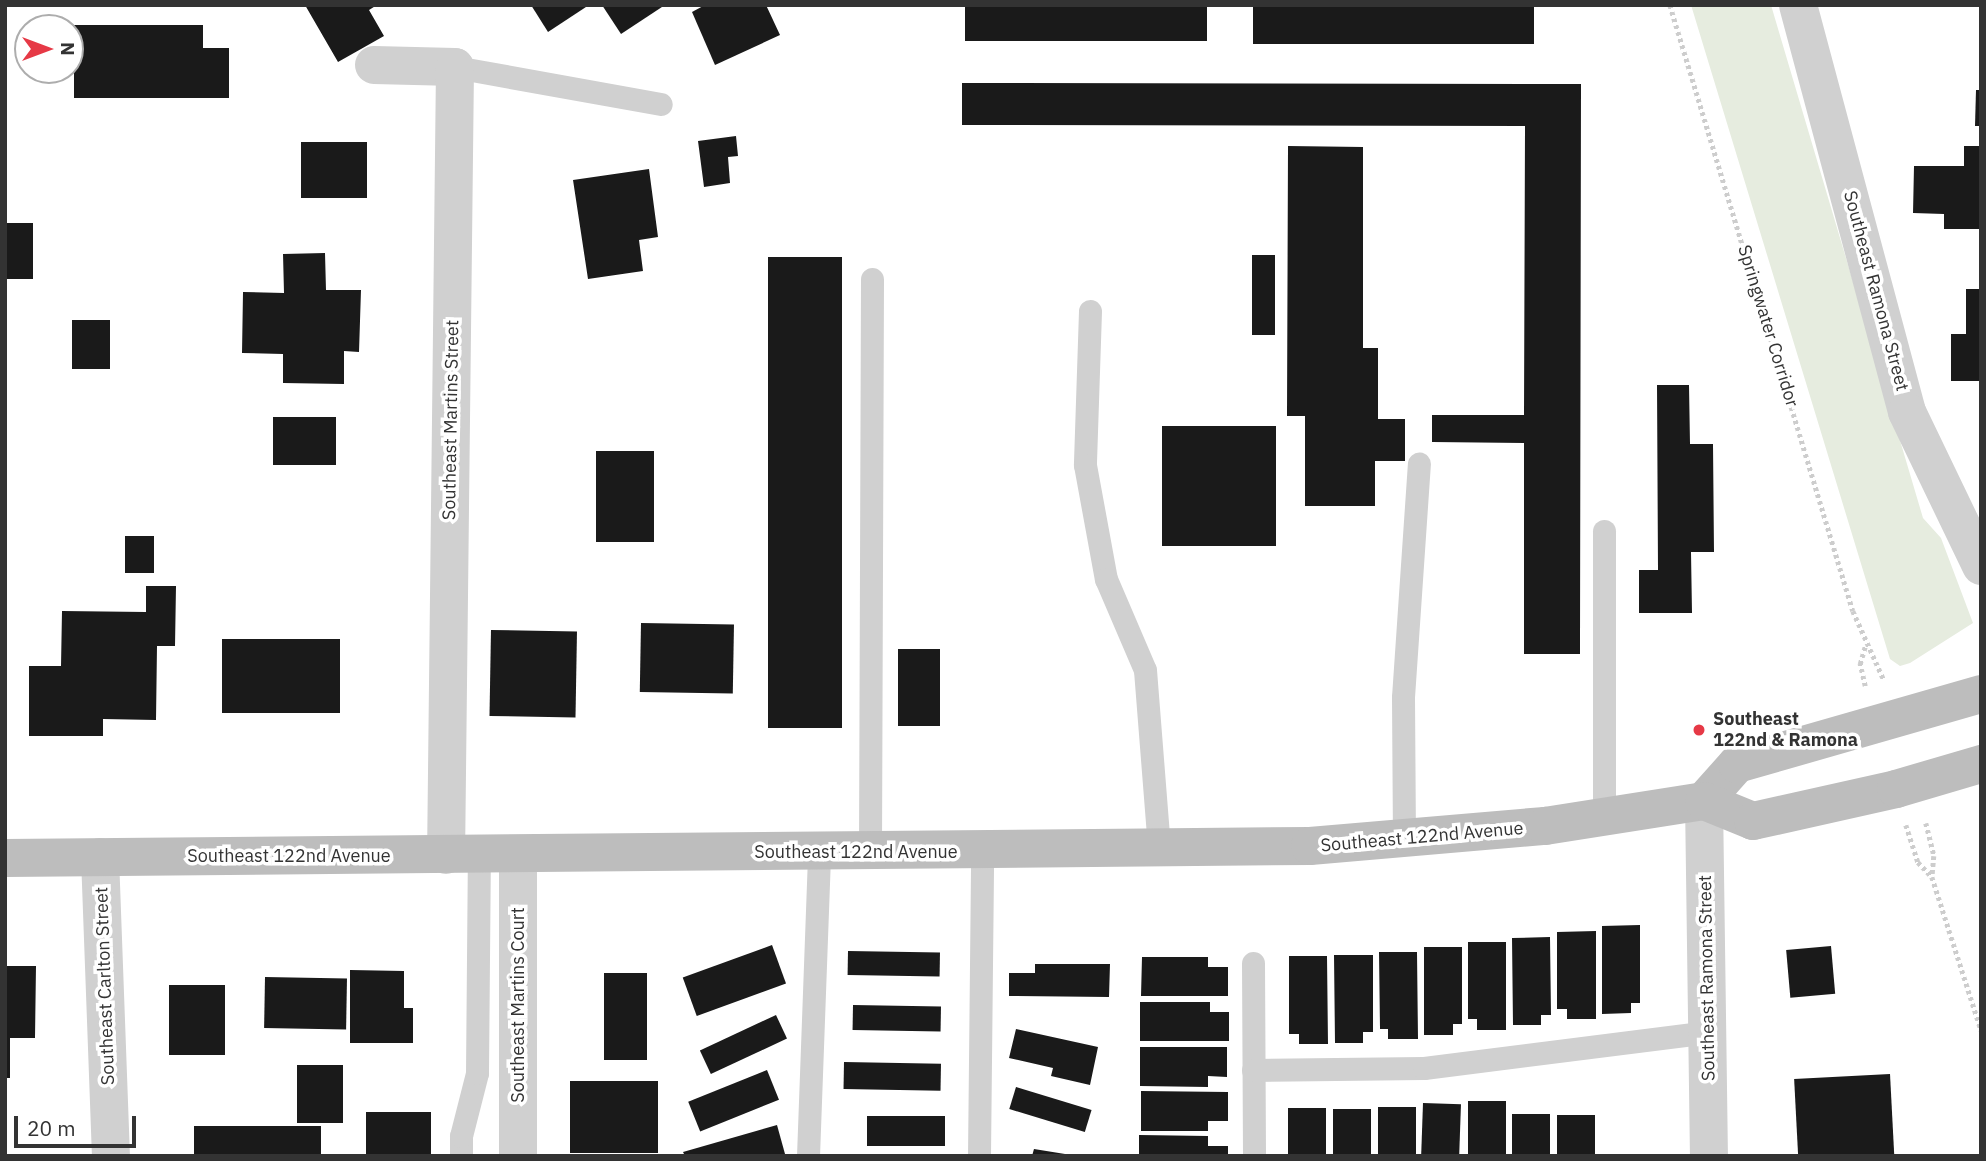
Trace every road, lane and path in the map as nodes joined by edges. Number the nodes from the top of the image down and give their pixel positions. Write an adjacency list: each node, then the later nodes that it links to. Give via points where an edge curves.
1 (1670, 5): 12 (path, Springwater Corridor)
2 (1798, 5): 9 (street, Southeast Ramona Street, via 1907,412)
3 (374, 65): 4 (street)
4 (454, 67): 5 (lane); 26 (street, Southeast Martins Street)
5 (661, 104)
6 (872, 279): 25 (lane)
7 (1090, 311): 22 (lane, via 1085,465 1106,579 1145,670)
8 (1419, 464): 21 (lane, via 1403,697)
9 (1965, 494): 11 (street, Southeast Ramona Street)
10 (1604, 531): 18 (lane)
11 (1981, 566)
12 (1865, 647): 13 (path, Springwater Corridor); 14 (path, Springwater Corridor, via 1860,664)
13 (1886, 685)
14 (1866, 692)
15 (1981, 694): 17 (main road, via 1737,764)
16 (1981, 764): 17 (main road, via 1896,789 1753,821)
17 (1703, 801): 18 (main road, Southeast 122nd Avenue); 33 (street, Southeast Ramona Street)
18 (1604, 817): 21 (main road, Southeast 122nd Avenue)
19 (1925, 818): 30 (path, via 1934,856)
20 (1905, 822): 30 (path, via 1918,862)
21 (1404, 841): 22 (main road, Southeast 122nd Avenue)
22 (1160, 849): 23 (main road, Southeast 122nd Avenue)
23 (982, 851): 25 (main road, Southeast 122nd Avenue); 39 (lane)
24 (819, 852): 25 (main road, Southeast 122nd Avenue); 27 (main road, Southeast 122nd Avenue); 38 (lane)
25 (870, 852)
26 (462, 855): 27 (main road, Southeast 122nd Avenue); 29 (main road, Southeast 122nd Avenue); 36 (lane, via 477,1073 461,1136)
27 (518, 855): 37 (street, Southeast Martins Court)
28 (5, 858): 29 (main road, Southeast 122nd Avenue)
29 (100, 858): 35 (street, Southeast Carlton Street)
30 (1932, 877): 32 (path)
31 (1252, 963): 34 (lane)
32 (1981, 1030)
33 (1709, 1032): 34 (lane, via 1424,1068); 41 (street, Southeast Ramona Street)
34 (1253, 1070): 40 (lane)
35 (111, 1156)
36 (461, 1156)
37 (518, 1156)
38 (808, 1156)
39 (979, 1156)
40 (1254, 1156)
41 (1709, 1156)

